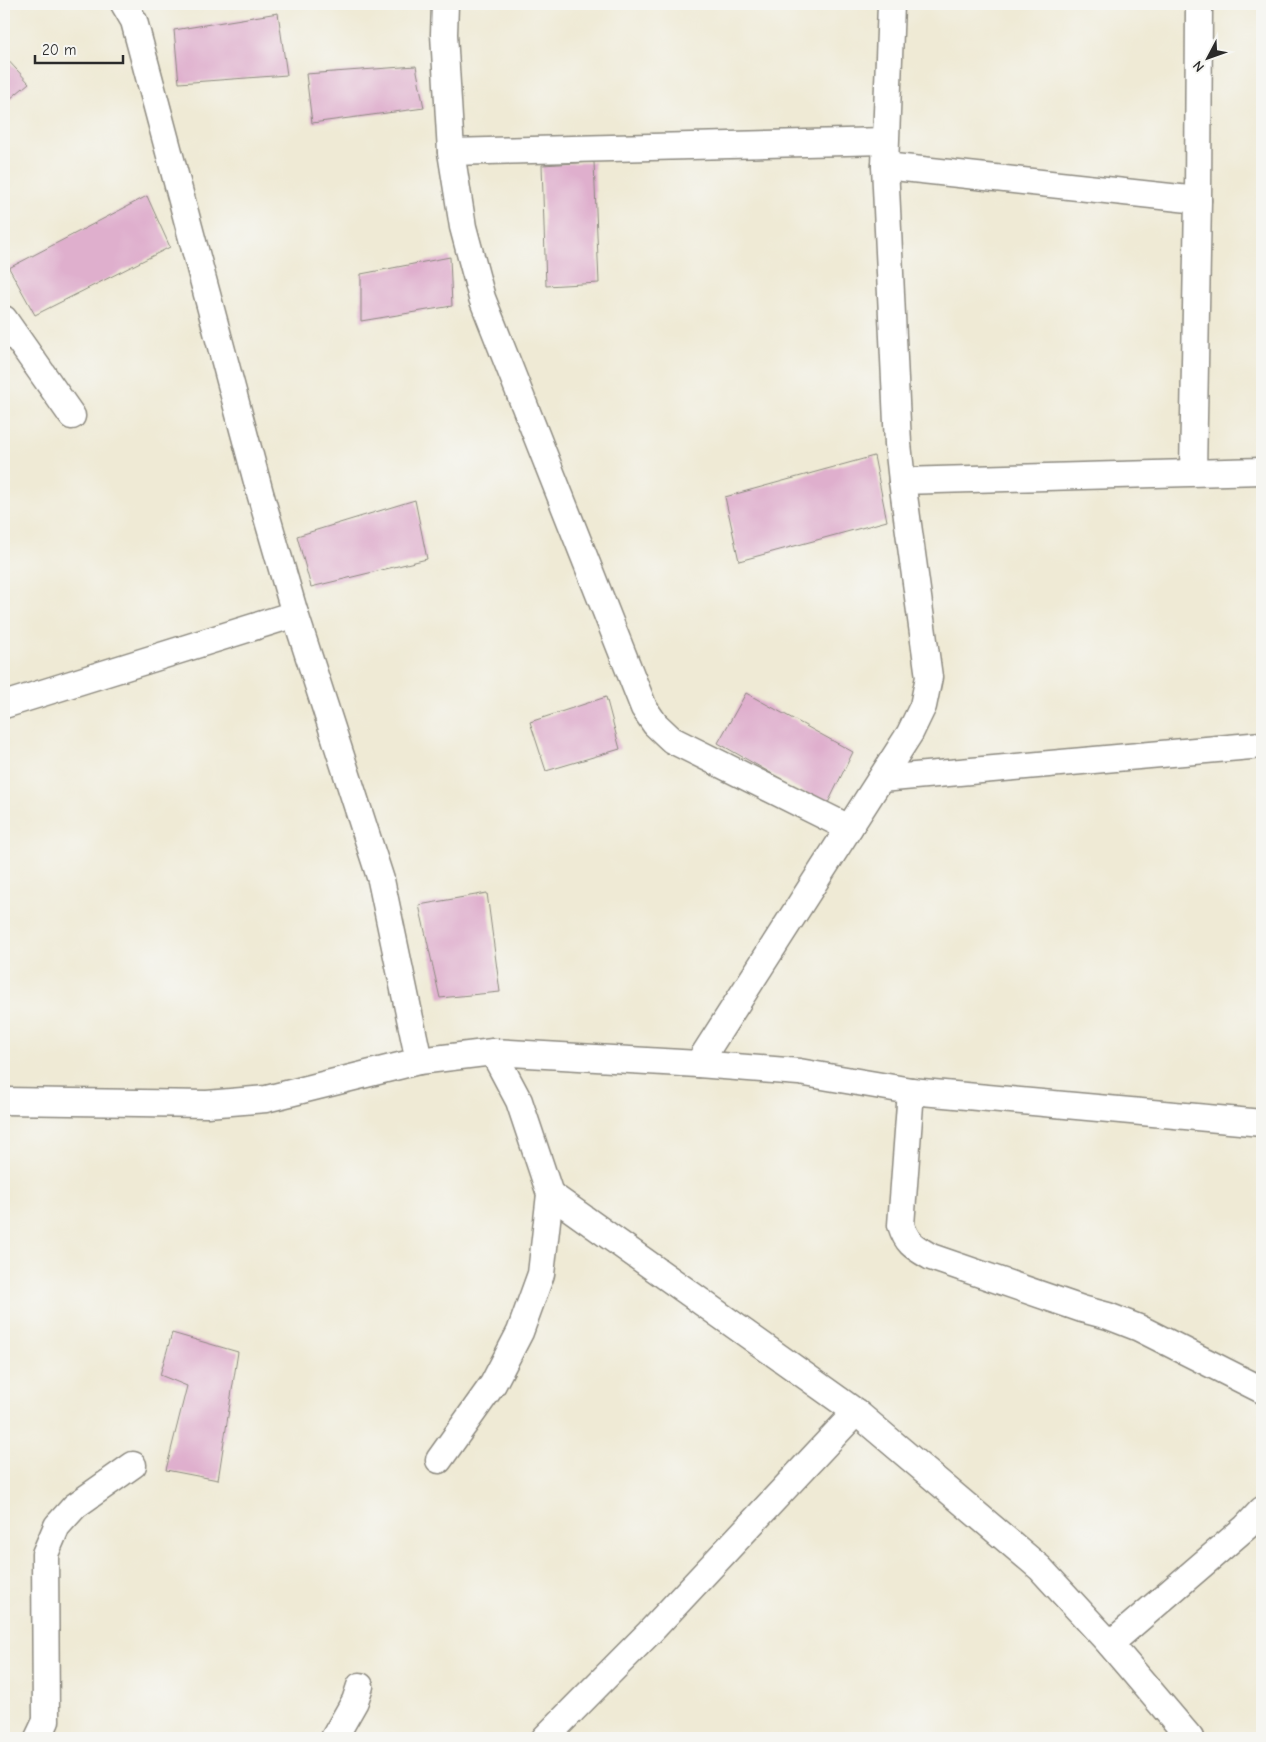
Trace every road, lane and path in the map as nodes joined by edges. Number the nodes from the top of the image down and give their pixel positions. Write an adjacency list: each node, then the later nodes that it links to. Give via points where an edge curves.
1 (124, 4): 13 (street, via 134,21)
2 (445, 4): 5 (street)
3 (891, 4): 6 (street)
4 (1199, 4): 7 (street)
5 (451, 152): 6 (street); 17 (street, via 463,227 482,298 644,708 654,724 672,740)
6 (885, 154): 7 (street); 12 (street)
7 (1198, 200): 11 (street)
8 (4, 319): 9 (street)
9 (72, 416)
10 (1262, 471): 11 (street)
11 (1193, 472): 12 (street)
12 (902, 481): 16 (street, via 929,677 924,706)
13 (295, 614): 14 (street); 19 (street, via 381,880)
14 (4, 706)
15 (1262, 745): 16 (street)
16 (880, 778): 17 (street)
17 (848, 828): 20 (street)
18 (493, 1052): 19 (street); 20 (street); 24 (street, via 519,1101)
19 (419, 1061): 22 (street, via 266,1099 207,1104)
20 (698, 1064): 21 (street, via 799,1072)
21 (910, 1091): 23 (street); 25 (street, via 901,1225 913,1247 930,1257 1139,1328)
22 (4, 1101)
23 (1262, 1123)
24 (550, 1194): 26 (street); 27 (street, via 541,1274 520,1332 493,1384)
25 (1262, 1390)
26 (856, 1412): 30 (street, via 1040,1568); 34 (street, via 650,1634)
27 (439, 1460)
28 (133, 1465): 32 (street, via 75,1506 57,1526 45,1554 46,1720)
29 (1262, 1510): 30 (street)
30 (1110, 1644): 35 (street)
31 (360, 1686): 33 (street, via 355,1702)
32 (38, 1738)
33 (334, 1738)
34 (546, 1738)
35 (1190, 1738)

